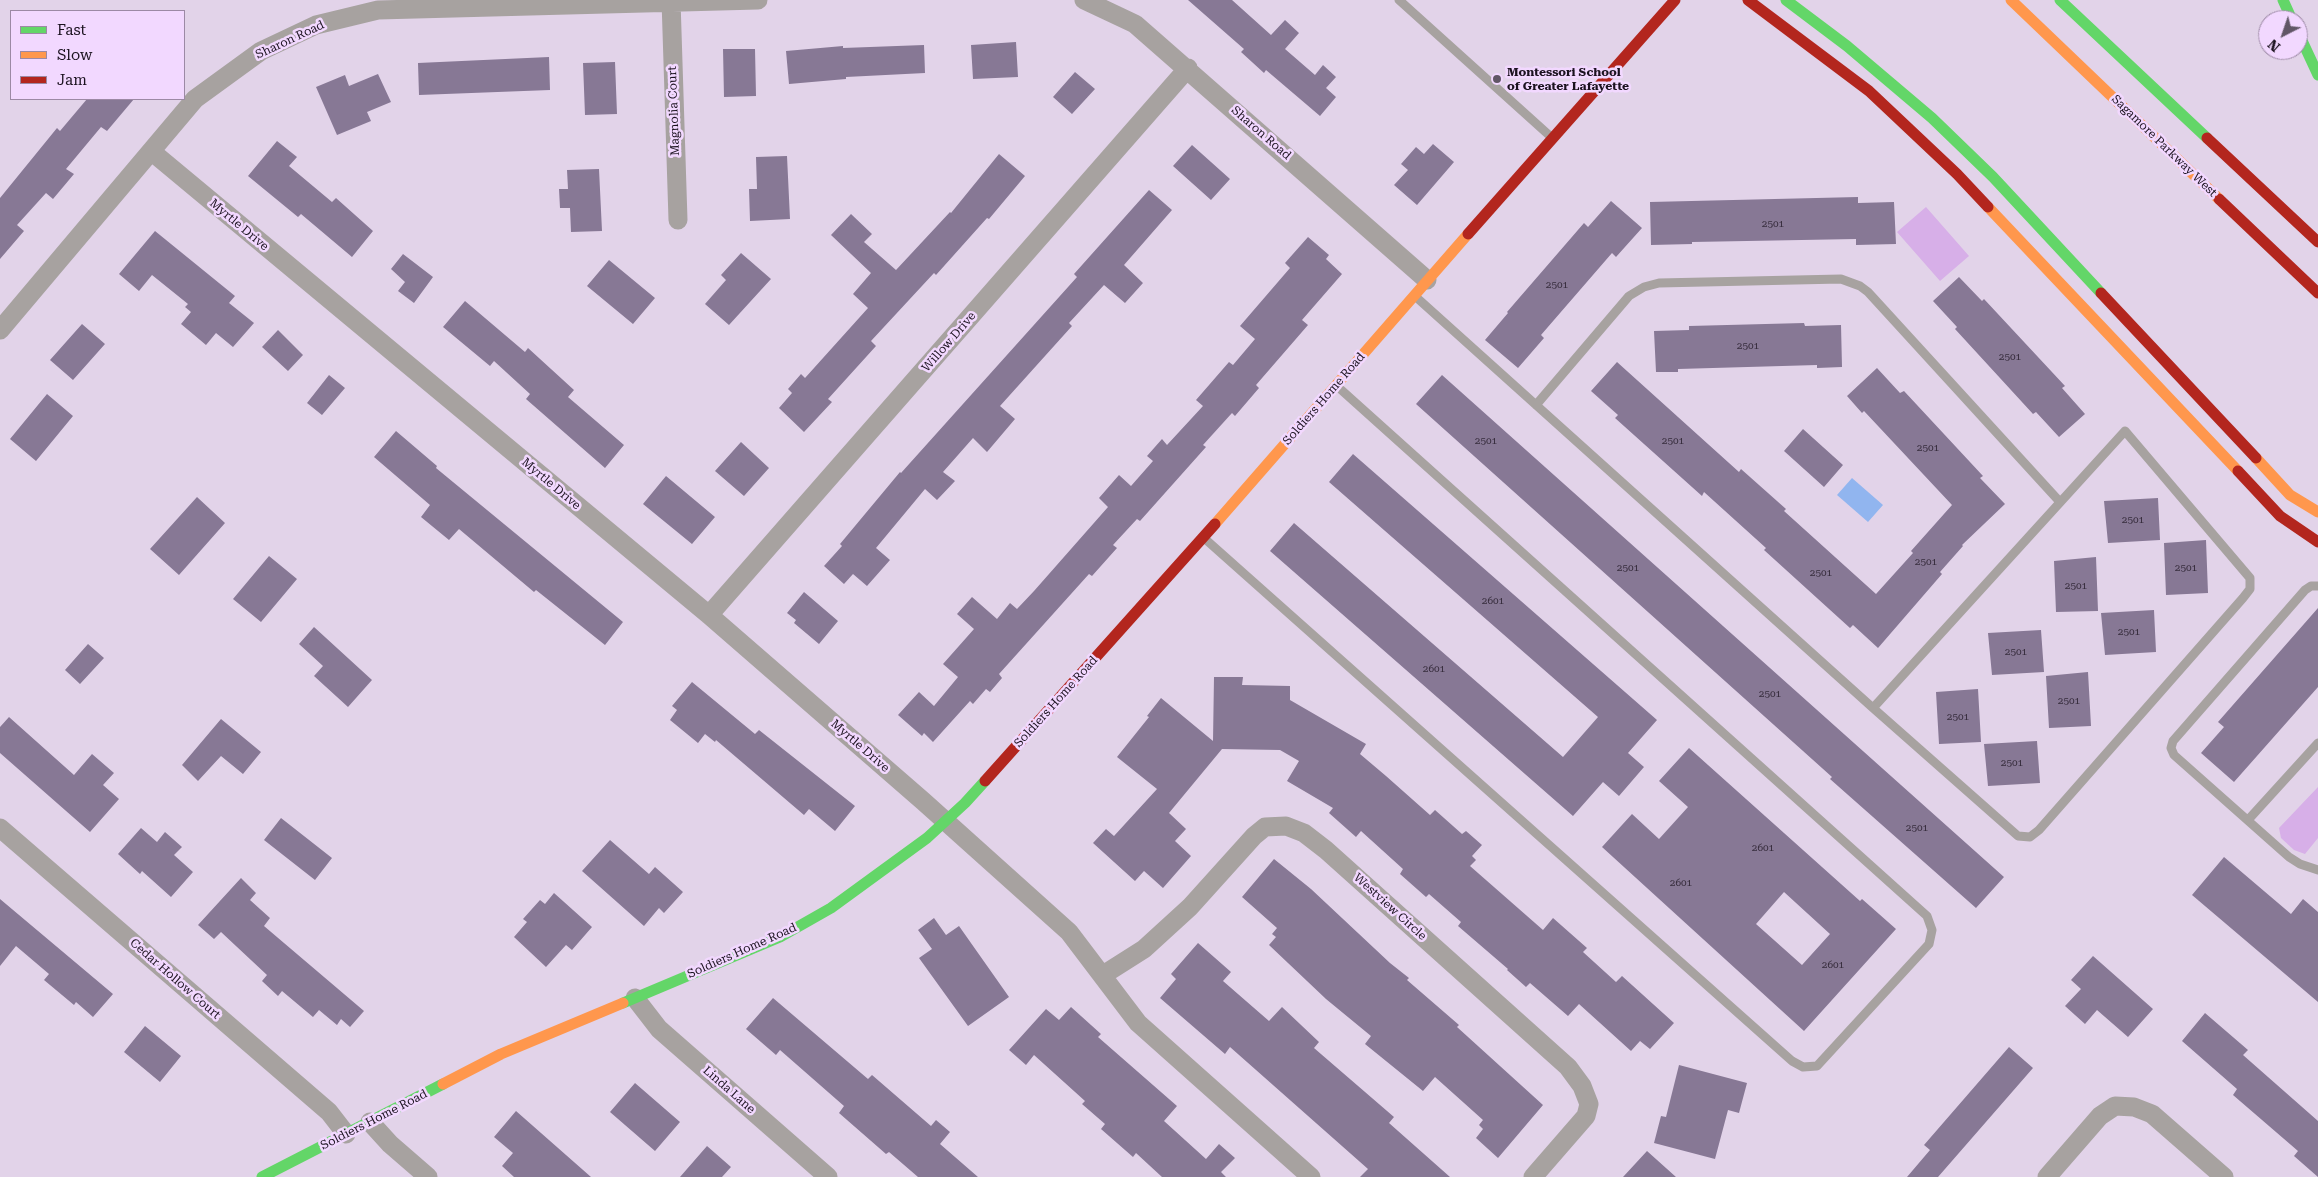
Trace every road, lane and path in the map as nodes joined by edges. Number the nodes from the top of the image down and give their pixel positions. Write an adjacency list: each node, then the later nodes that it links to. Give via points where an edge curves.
1 (758, 0): 9 (street, Sharon Road)
2 (1084, 0): 11 (street, Sharon Road, via 1136,24)
3 (1399, 0): 13 (lane)
4 (1674, 0): 13 (main road, Soldiers Home Road)
5 (1748, 0): 26 (main road, via 1869,91 1957,174 2280,516)
6 (1786, 0): 24 (main road, via 1847,46 1932,118 1980,164 2290,494)
7 (2011, 0): 18 (main road, Sagamore Parkway West)
8 (2060, 0): 16 (main road)
9 (671, 1): 14 (street, Sharon Road, via 378,10 316,26 261,50 194,100); 15 (street, Magnolia Court)
10 (2308, 54): 12 (main road)
11 (1188, 68): 17 (street, Sharon Road); 28 (street, Willow Drive)
12 (2318, 75)
13 (1552, 138): 17 (main road, Soldiers Home Road)
14 (151, 151): 20 (street, Sharon Road); 28 (street, Myrtle Drive)
15 (678, 220)
16 (2318, 242)
17 (1427, 280): 19 (main road, Soldiers Home Road)
18 (2318, 293)
19 (1414, 295): 21 (main road, Soldiers Home Road); 22 (lane)
20 (0, 330)
21 (1336, 385): 25 (main road, Soldiers Home Road); 25 (lane, via 1926,916 1932,930 1929,944 1817,1066 1804,1067 1792,1061)
22 (1536, 405): 23 (lane, via 1629,296 1644,287 1659,283 1841,279 1868,292); 29 (lane)
23 (2060, 502): 29 (lane); 29 (lane, via 2125,431 2244,568 2250,578 2250,589 2030,837 2018,836)
24 (2318, 512)
25 (1203, 537): 32 (main road, Soldiers Home Road)
26 (2318, 542)
27 (2318, 586): 31 (lane, via 2305,590 2174,741 2174,755)
28 (709, 615): 32 (street, Myrtle Drive)
29 (1873, 708)
30 (2318, 743): 31 (lane)
31 (2248, 820): 34 (lane, via 2289,857)
32 (946, 822): 35 (street, via 1069,932); 36 (main road, Soldiers Home Road, via 831,908 780,937)
33 (0, 828): 38 (street, Cedar Hollow Court, via 329,1112)
34 (2318, 870)
35 (1103, 975): 42 (street, via 1138,1023); 43 (street, Westview Circle, via 1151,943 1190,907 1265,826 1286,826 1304,833 1568,1068 1582,1086 1589,1104 1586,1116)
36 (635, 998): 37 (main road, Soldiers Home Road, via 501,1054); 41 (street, Linda Lane, via 660,1029)
37 (370, 1122): 38 (main road, Soldiers Home Road); 40 (street)
38 (346, 1134): 39 (main road, Soldiers Home Road)
39 (262, 1177)
40 (428, 1177)
41 (828, 1177)
42 (1312, 1177)
43 (1533, 1177)
44 (2048, 1177): 45 (street, via 2100,1116 2115,1106 2134,1107 2152,1114)
45 (2224, 1177)

